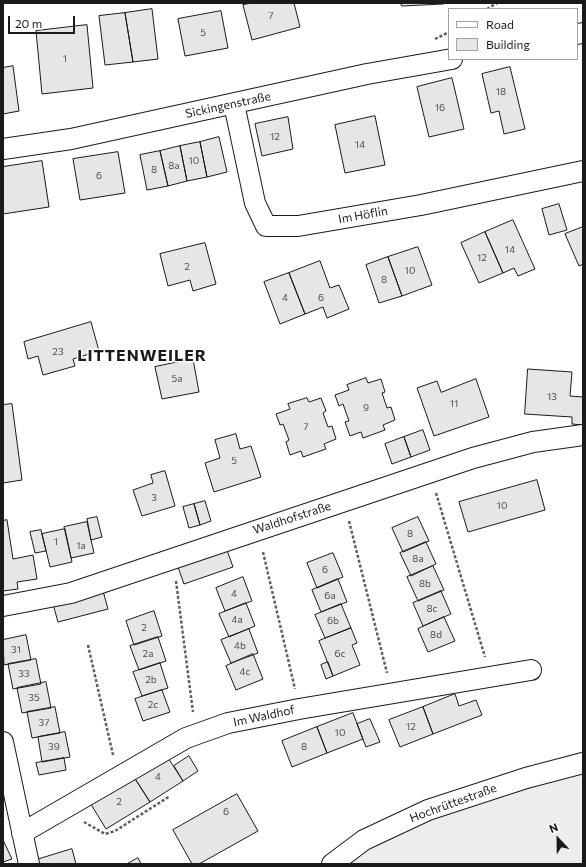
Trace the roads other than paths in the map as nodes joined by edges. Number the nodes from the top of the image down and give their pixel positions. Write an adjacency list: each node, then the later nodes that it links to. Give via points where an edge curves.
1 (448, 60): 2 (street, Sickingenstraße, via 367,74)
2 (234, 104): 3 (street, Sickingenstraße, via 71,139); 4 (street, Im Höflin, via 255,203 266,226 298,226 398,209)
3 (3, 149)
4 (583, 171)
5 (583, 435): 6 (street, Waldhofstraße, via 533,442 473,458 71,593)
6 (3, 606)
7 (531, 670): 10 (street, Im Waldhof, via 228,723 186,738)
8 (3, 742): 10 (street)
9 (583, 763): 12 (street, Hochrüttestraße, via 526,778 428,810 364,840)
10 (22, 833): 11 (street)
11 (29, 864)
12 (332, 864)

